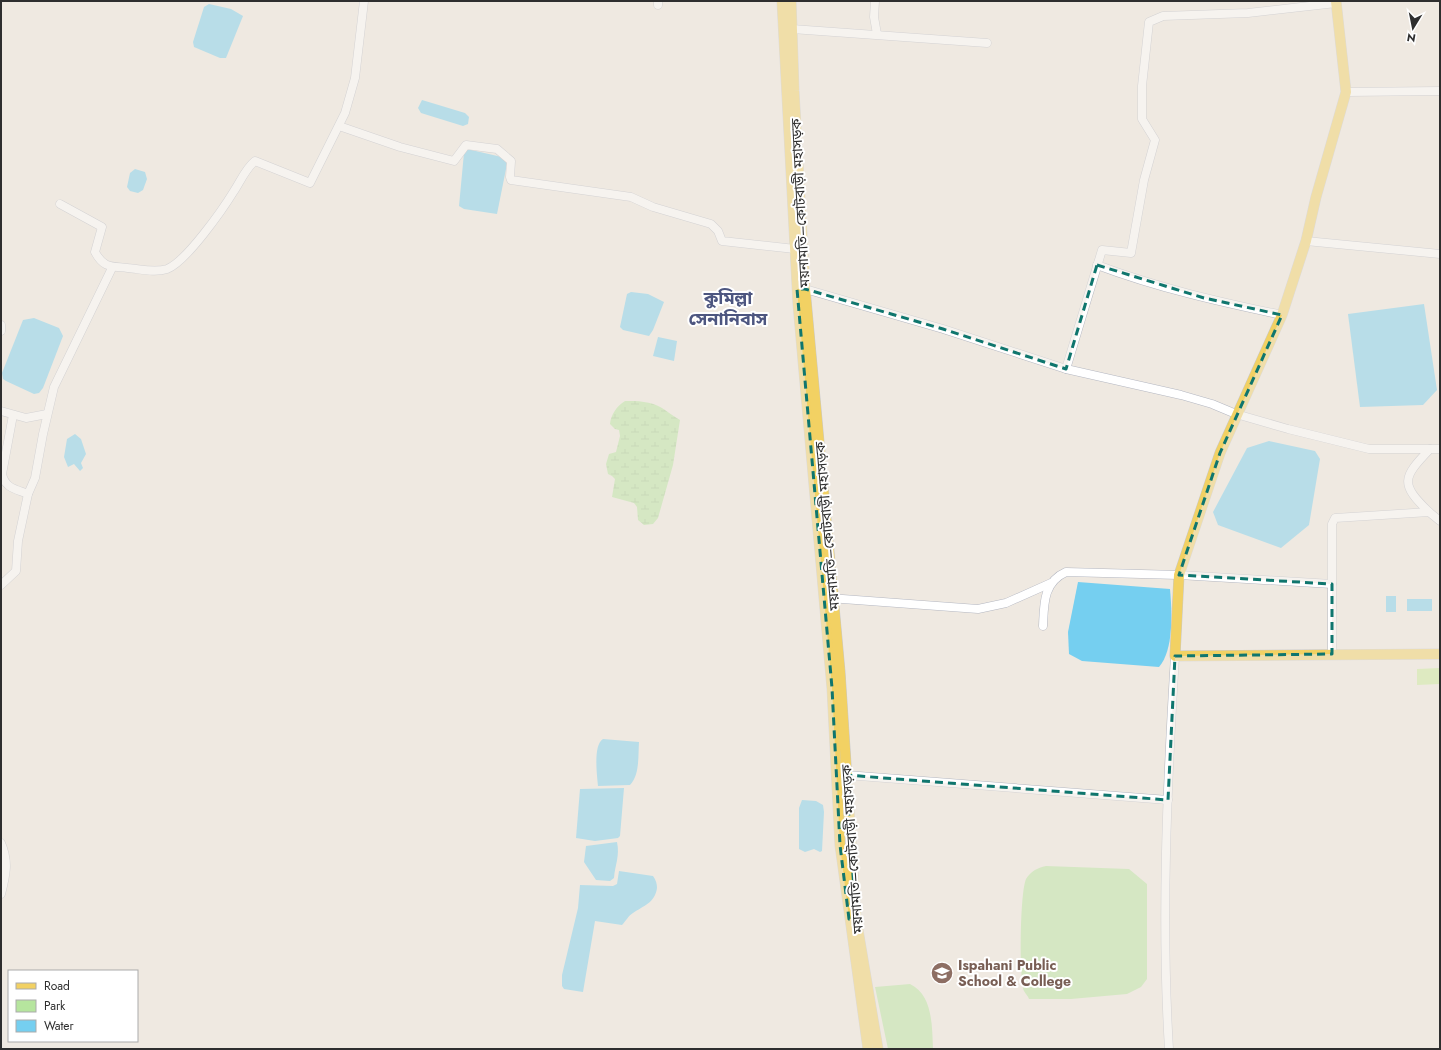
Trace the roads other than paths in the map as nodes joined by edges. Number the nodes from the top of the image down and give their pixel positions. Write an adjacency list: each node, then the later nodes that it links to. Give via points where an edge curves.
1 (364, 1): 11 (street, via 355,78)
2 (782, 1): 14 (main road, ময়নামতি–কোটবাড়ী মহাসড়ক)
3 (791, 1): 6 (main road, ময়নামতি–কোটবাড়ী মহাসড়ক)
4 (875, 1): 7 (street)
5 (1336, 2): 10 (main road); 16 (street, via 1248,13 1163,16 1150,22 1142,86 1142,119 1155,140 1144,180 1131,253 1102,250)
6 (792, 28): 7 (street); 18 (main road, ময়নামতি–কোটবাড়ী মহাসড়ক)
7 (877, 34): 8 (street)
8 (987, 43)
9 (1440, 91): 10 (street)
10 (1346, 92): 13 (main road)
11 (339, 126): 14 (street, via 400,147 454,161 466,145 498,149 511,161 512,180 631,197 653,207 711,224 718,231 722,241); 17 (street, via 310,184 255,161 220,213 179,262 167,269 151,271)
12 (60, 204): 17 (street, via 102,227 95,252 98,258)
13 (1306, 241): 15 (street); 19 (main road)
14 (795, 249): 18 (main road, ময়নামতি–কোটবাড়ী মহাসড়ক)
15 (1440, 254)
16 (1098, 265): 19 (street, via 1204,298); 22 (street)
17 (112, 268): 24 (street, via 54,388)
18 (801, 289): 22 (street, via 943,329); 36 (main road, ময়নামতি–কোটবাড়ী মহাসড়ক)
19 (1282, 315): 25 (main road)
20 (1, 325): 21 (street)
21 (1, 331)
22 (1066, 369): 25 (street, via 1181,395)
23 (1, 411): 26 (street)
24 (47, 414): 26 (street, via 26,418); 29 (street, via 35,478)
25 (1236, 414): 27 (street, via 1369,449); 32 (main road, via 1220,453)
26 (13, 415): 29 (street, via 2,474 4,482 9,487)
27 (1430, 449): 28 (street); 30 (street, via 1413,469 1408,480 1408,490)
28 (1440, 449)
29 (28, 494): 35 (street, via 18,541 16,571)
30 (1429, 512): 31 (street); 34 (street, via 1335,518 1332,524)
31 (1440, 521)
32 (1179, 575): 33 (street, via 1066,572 1055,577); 34 (street); 40 (main road)
33 (1051, 583): 36 (street, via 1006,603 978,609); 37 (street, via 1044,602)
34 (1332, 584): 38 (street)
35 (1, 585)
36 (828, 598): 41 (main road, ময়নামতি–কোটবাড়ী মহাসড়ক, via 840,672); 45 (main road, ময়নামতি–কোটবাড়ী মহাসড়ক, via 840,844)
37 (1043, 626)
38 (1332, 654): 39 (main road); 40 (main road)
39 (1440, 654)
40 (1175, 656): 42 (street)
41 (846, 775): 42 (street); 45 (main road, ময়নামতি–কোটবাড়ী মহাসড়ক)
42 (1168, 800): 48 (street, via 1165,990)
43 (1, 843): 44 (street, via 6,854 7,870)
44 (1, 894)
45 (853, 919): 46 (main road, ময়নামতি–কোটবাড়ী মহাসড়ক); 47 (main road, ময়নামতি–কোটবাড়ী মহাসড়ক)
46 (868, 1049)
47 (878, 1049)
48 (1169, 1049)

